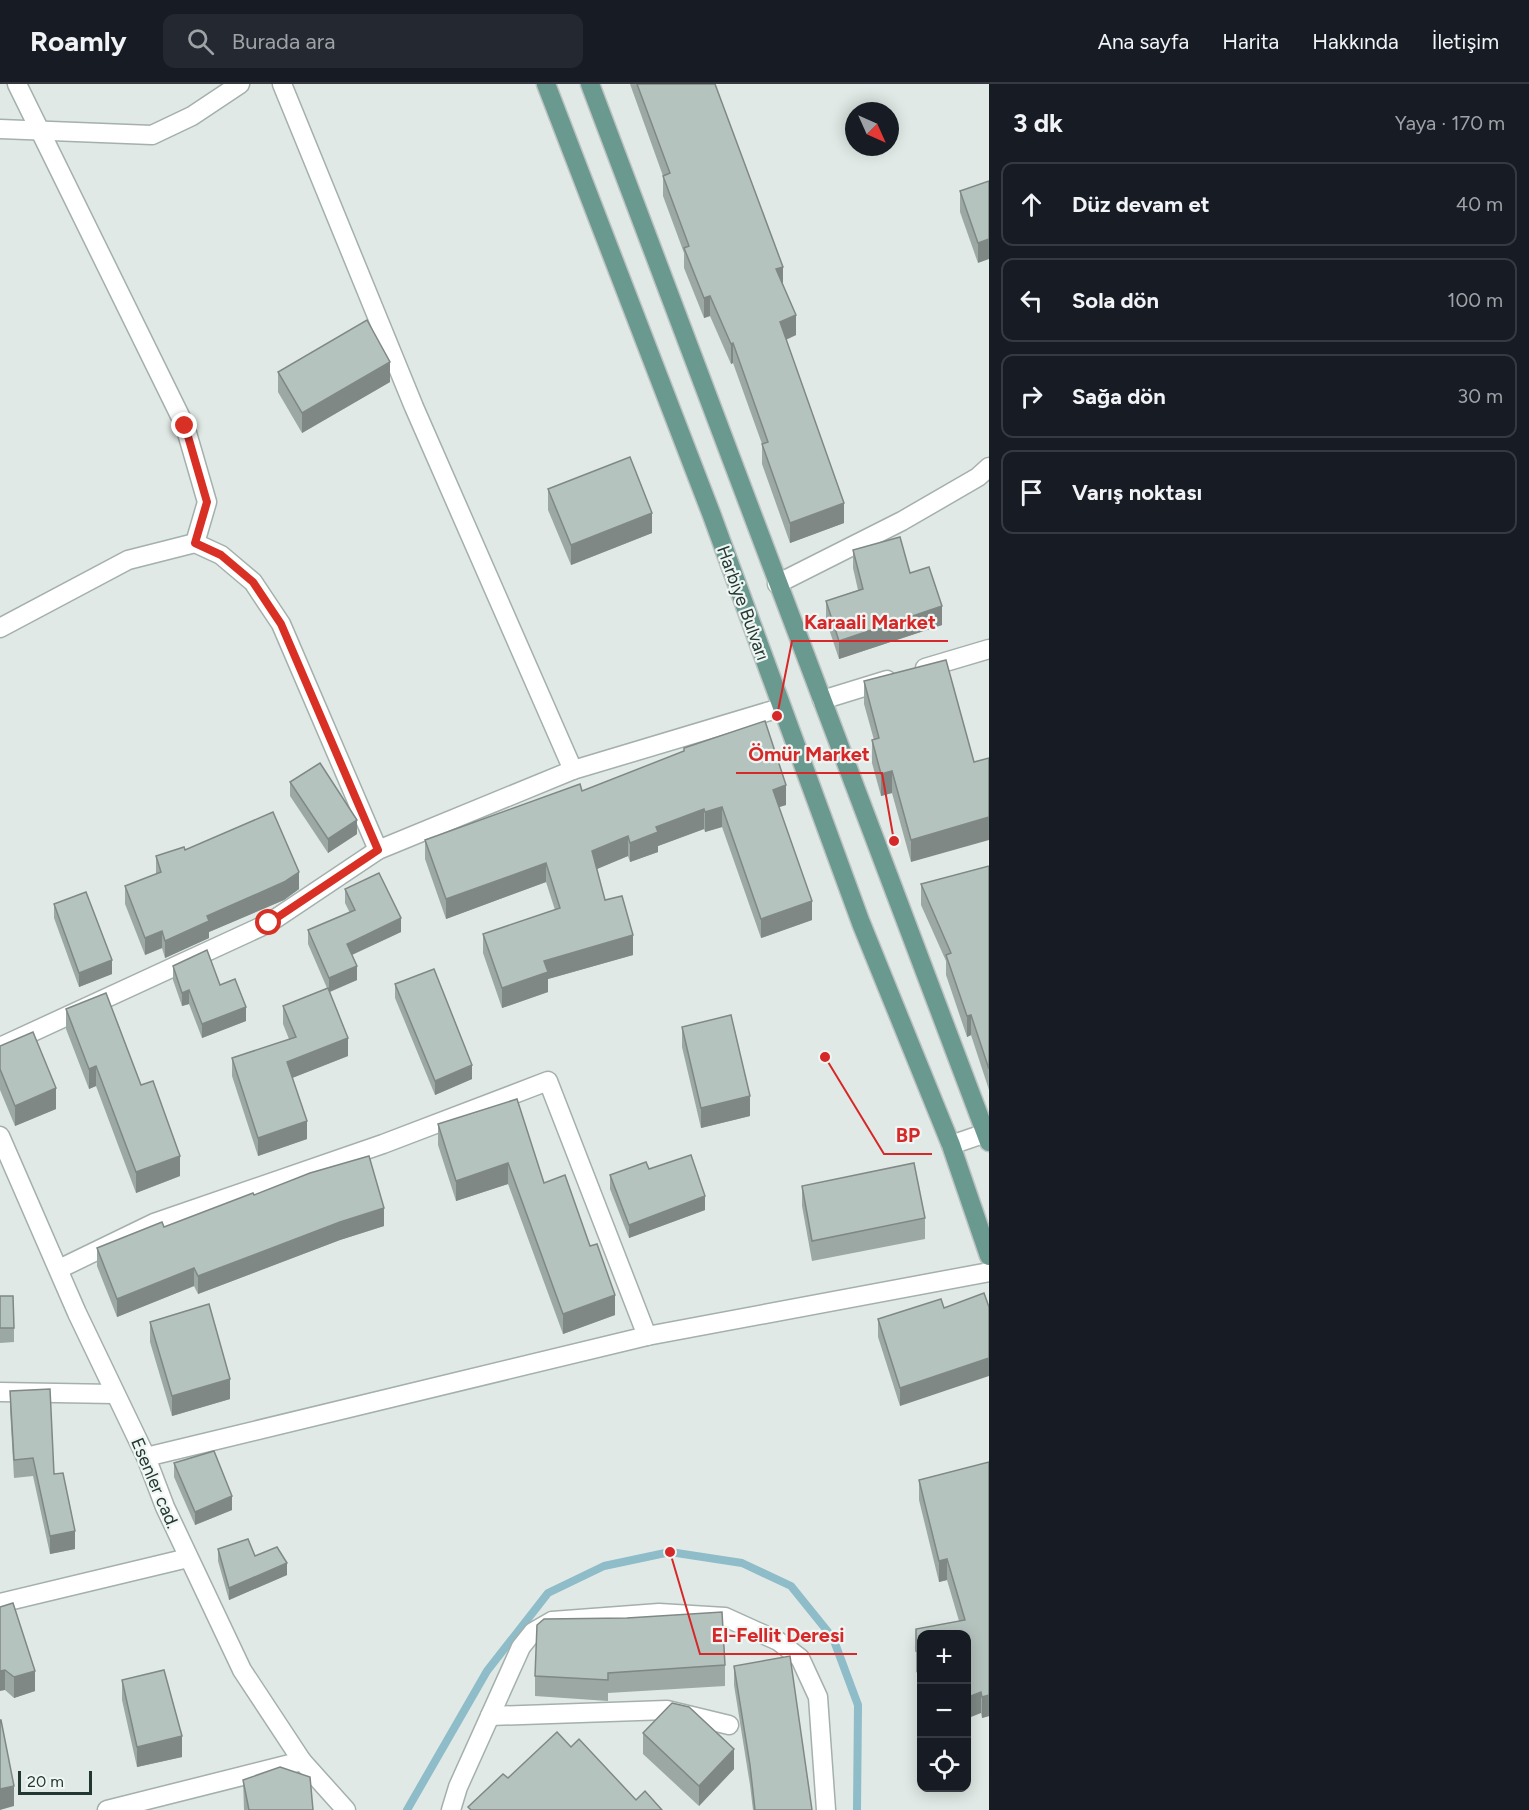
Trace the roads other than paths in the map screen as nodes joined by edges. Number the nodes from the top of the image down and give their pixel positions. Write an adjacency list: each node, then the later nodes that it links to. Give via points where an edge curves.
1 (17, 84): 7 (street)
2 (240, 84): 7 (street, via 192,116 152,135)
3 (282, 84): 15 (street, via 414,407)
4 (546, 84): 14 (main road, Harbiye Bulvarı, via 711,513)
5 (590, 84): 10 (main road)
6 (0, 129): 7 (street)
7 (41, 131): 9 (street, via 185,426 207,502)
8 (989, 467): 10 (street, via 902,521)
9 (195, 543): 11 (street, via 128,560); 16 (street, via 221,555 253,582 281,624)
10 (777, 584): 13 (main road)
11 (2, 623)
12 (989, 649): 13 (street)
13 (822, 700): 18 (main road)
14 (780, 708): 15 (street); 20 (main road, Harbiye Bulvarı)
15 (573, 770): 16 (street)
16 (378, 850): 17 (street, via 269,923)
17 (0, 1047)
18 (988, 1136): 20 (street)
19 (2, 1142): 22 (street, Esenler cad.)
20 (951, 1145): 21 (main road, Harbiye Bulvarı)
21 (989, 1256)
22 (59, 1269): 24 (street, via 154,1223 383,1144 548,1081); 26 (street, Esenler cad.)
23 (989, 1272): 24 (street)
24 (647, 1336): 27 (street)
25 (0, 1392): 26 (street)
26 (114, 1394): 27 (street, Esenler cad.)
27 (146, 1457): 28 (street, Esenler cad.)
28 (188, 1558): 29 (street); 32 (street, Esenler cad., via 242,1670)
29 (0, 1603)
30 (490, 1716): 31 (street, via 667,1710); 35 (street); 36 (street, via 521,1647 532,1632 552,1621 659,1613 725,1617 778,1641 800,1659 818,1697)
31 (729, 1725)
32 (302, 1761): 33 (street); 34 (street, Esenler cad.)
33 (107, 1810)
34 (346, 1810)
35 (451, 1810)
36 (826, 1810)

